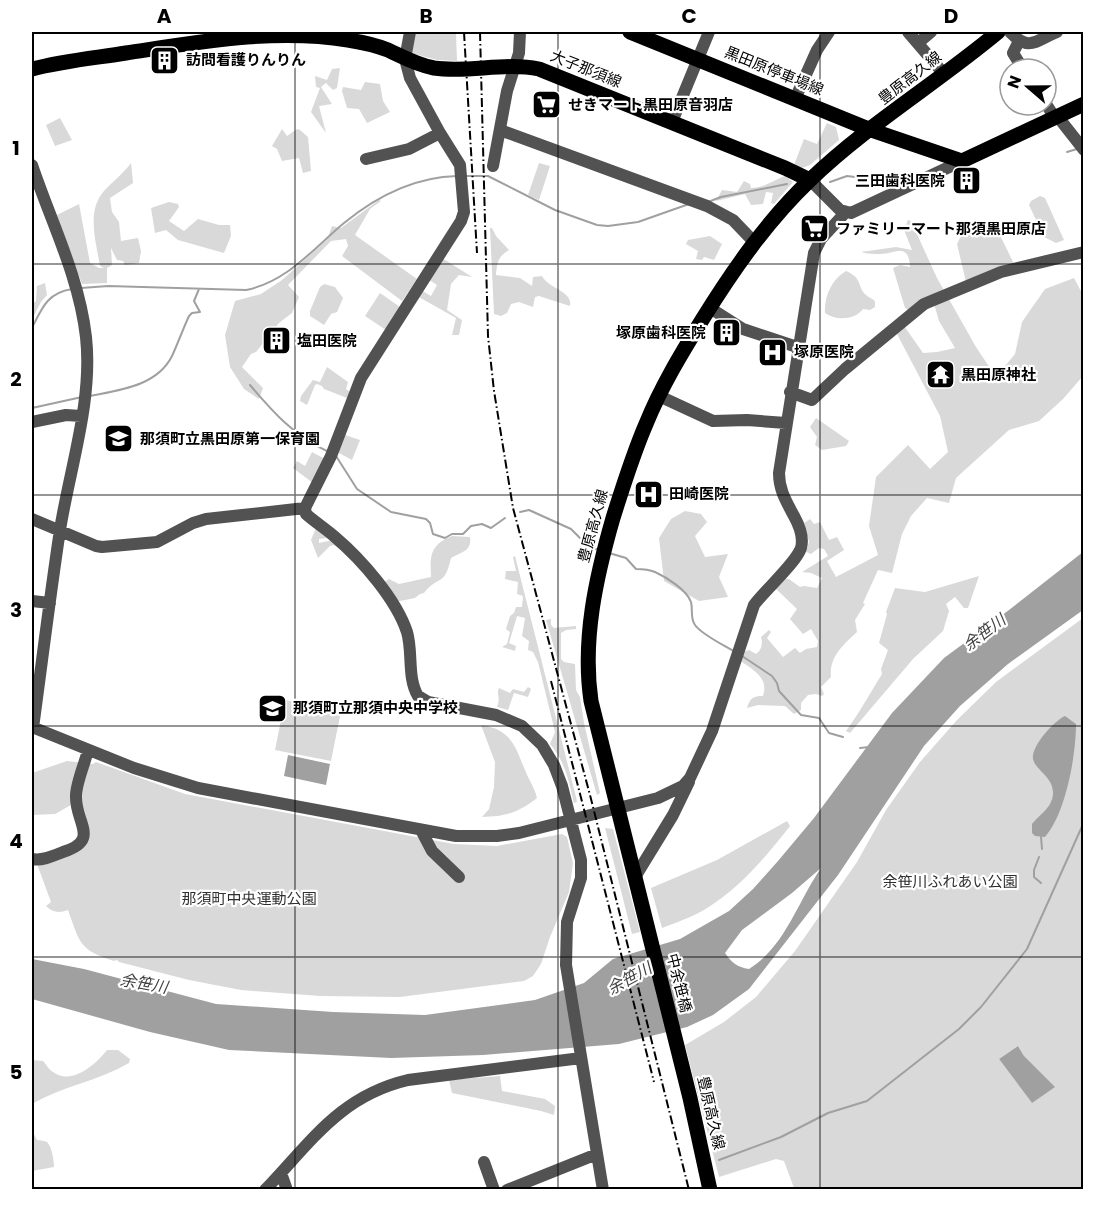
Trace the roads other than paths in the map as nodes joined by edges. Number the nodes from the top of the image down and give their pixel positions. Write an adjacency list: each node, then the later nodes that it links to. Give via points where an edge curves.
1 (410, 32): 14 (street)
2 (520, 32): 16 (street)
3 (630, 32): 15 (main road, 黒田原停車場線)
4 (710, 32): 15 (street)
5 (829, 32): 19 (street)
6 (908, 32): 12 (street)
7 (931, 32): 12 (street)
8 (998, 32): 18 (main road, 豊原高久線)
9 (1057, 32): 10 (street, via 1029,44)
10 (1015, 36): 13 (street)
11 (203, 37): 14 (main road, 大子那須線, via 311,35 372,45); 17 (main road, 大子那須線)
12 (918, 43): 18 (street)
13 (1016, 57)
14 (405, 58): 16 (main road, 大子那須線, via 442,69); 26 (street, via 410,78)
15 (698, 59): 19 (main road, 黒田原停車場線); 23 (street)
16 (516, 66): 23 (main road, 大子那須線, via 548,72); 24 (street)
17 (32, 69)
18 (944, 74): 25 (main road, 豊原高久線)
19 (795, 99): 25 (main road, 黒田原停車場線)
20 (1083, 104): 21 (main road)
21 (1058, 116)
22 (1056, 117): 27 (street); 29 (main road)
23 (672, 123): 32 (main road, 大子那須線)
24 (500, 130): 31 (street); 34 (street, via 707,206 728,217)
25 (871, 130): 29 (main road); 32 (main road)
26 (440, 133): 28 (street, via 409,149); 43 (street, via 460,172 464,212 461,221 361,378 331,456)
27 (1083, 150)
28 (366, 159)
29 (962, 161): 33 (street, via 859,211)
30 (32, 165): 40 (street, via 79,298 87,364)
31 (493, 166)
32 (810, 180): 33 (street); 34 (main road, 豊原高久線)
33 (844, 213): 37 (street, via 814,253)
34 (755, 243): 36 (main road, 豊原高久線)
35 (1083, 252): 38 (street, via 1001,272 933,300 912,312 812,400)
36 (710, 308): 37 (street, via 743,329); 39 (main road, 豊原高久線)
37 (797, 346): 38 (street)
38 (790, 392): 42 (street)
39 (659, 396): 42 (street, via 713,421); 51 (main road, 豊原高久線, via 621,492 604,549 591,621 591,701)
40 (81, 416): 41 (street); 45 (street)
41 (32, 422)
42 (786, 423): 50 (street, via 779,483 799,526 801,548 753,605 704,750)
43 (305, 508): 45 (street, via 206,519 157,542 142,544 96,546); 52 (street, via 306,514 350,551 402,620 408,635 416,693 428,702 496,715 522,726 542,745 554,765)
44 (32, 519): 45 (street)
45 (60, 530): 47 (street)
46 (32, 601): 47 (street)
47 (50, 603): 48 (street)
48 (32, 728): 49 (street)
49 (88, 750): 53 (street, via 198,788); 54 (street, via 76,797 85,835 83,842 41,860)
50 (690, 778): 51 (street, via 672,793); 56 (street, via 673,815)
51 (616, 809): 52 (street); 56 (main road, 豊原高久線)
52 (572, 820): 53 (street, via 497,836 456,836); 59 (street, via 581,878 567,922 566,965)
53 (420, 830): 55 (street, via 432,851)
54 (32, 859)
55 (459, 877)
56 (634, 877): 57 (main road, 豊原高久線)
57 (648, 930): 58 (main road, 中余笹橋)
58 (676, 1046): 68 (main road, 豊原高久線)
59 (580, 1058): 60 (street); 62 (street, via 387,1085 333,1117)
60 (597, 1154): 66 (street); 67 (street)
61 (484, 1162): 65 (street)
62 (282, 1173): 63 (street); 64 (street)
63 (265, 1190)
64 (287, 1190)
65 (494, 1190)
66 (507, 1190)
67 (603, 1190)
68 (710, 1190)

